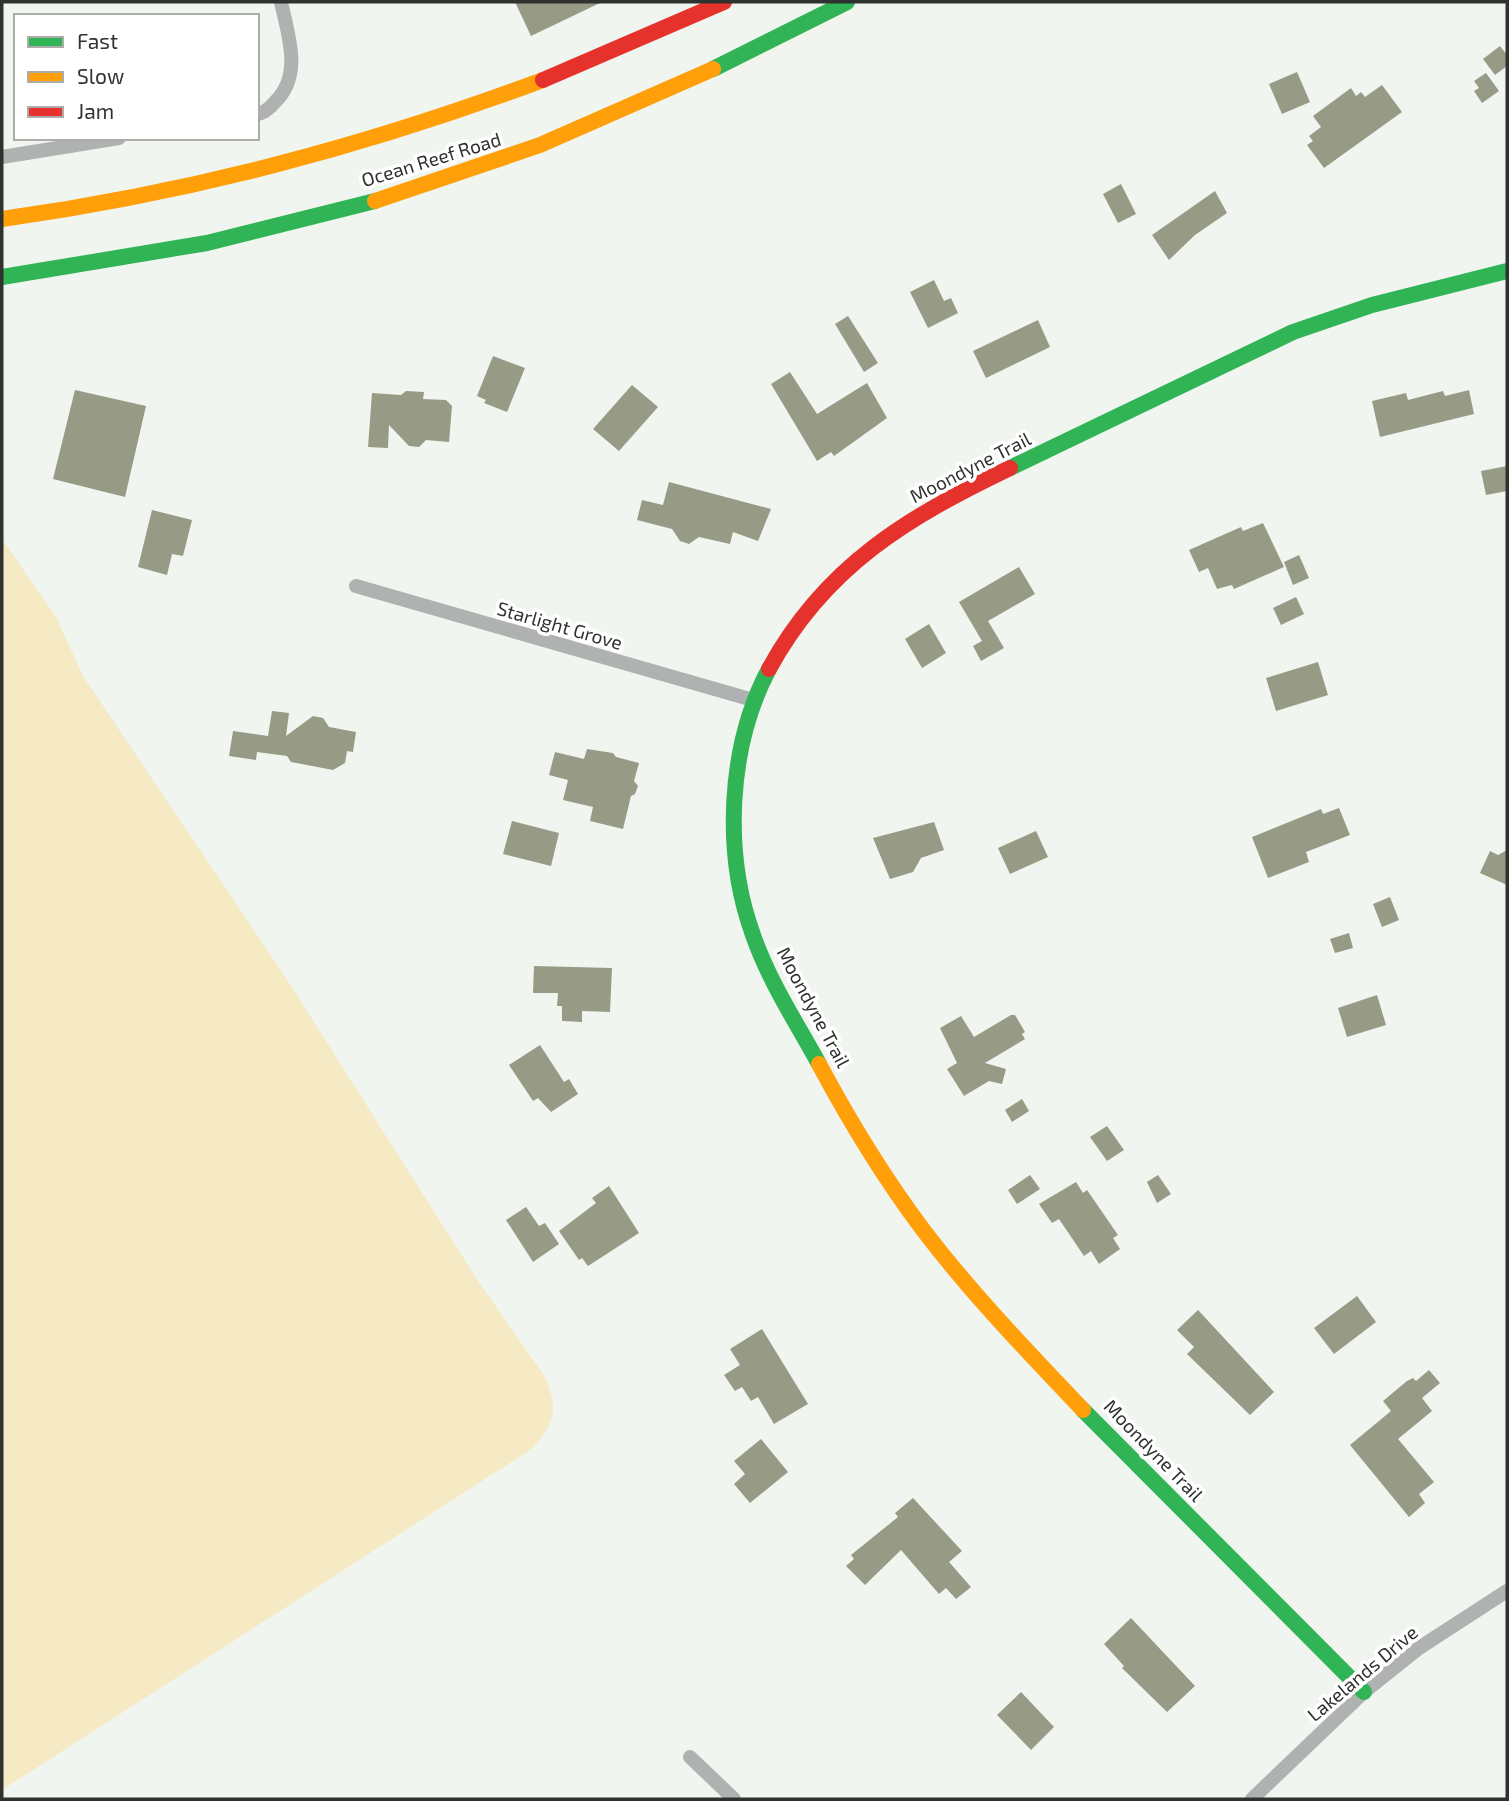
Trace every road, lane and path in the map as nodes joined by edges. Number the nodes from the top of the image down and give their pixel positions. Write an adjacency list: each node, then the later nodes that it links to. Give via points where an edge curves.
1 (281, 2): 6 (street, via 292,64 278,101)
2 (711, 2): 5 (street)
3 (724, 2): 5 (street, Ocean Reef Road)
4 (847, 2): 11 (street, Ocean Reef Road, via 666,91 465,173 301,220 90,266)
5 (685, 20): 9 (street, Ocean Reef Road, via 402,131 222,179)
6 (259, 113)
7 (107, 140): 8 (street)
8 (2, 157)
9 (2, 219)
10 (1507, 271): 13 (street, Moondyne Trail, via 1371,304 1293,332 968,490 887,535 839,574 807,613)
11 (2, 277)
12 (356, 586): 13 (street, Starlight Grove)
13 (753, 700): 15 (street, Moondyne Trail, via 737,774 734,839 743,904 768,970 884,1172 942,1254 1057,1379)
14 (1507, 1591): 15 (street, Lakelands Drive, via 1419,1648)
15 (1364, 1692): 18 (street, Lakelands Drive)
16 (690, 1757): 17 (street)
17 (734, 1799)
18 (1252, 1799)

